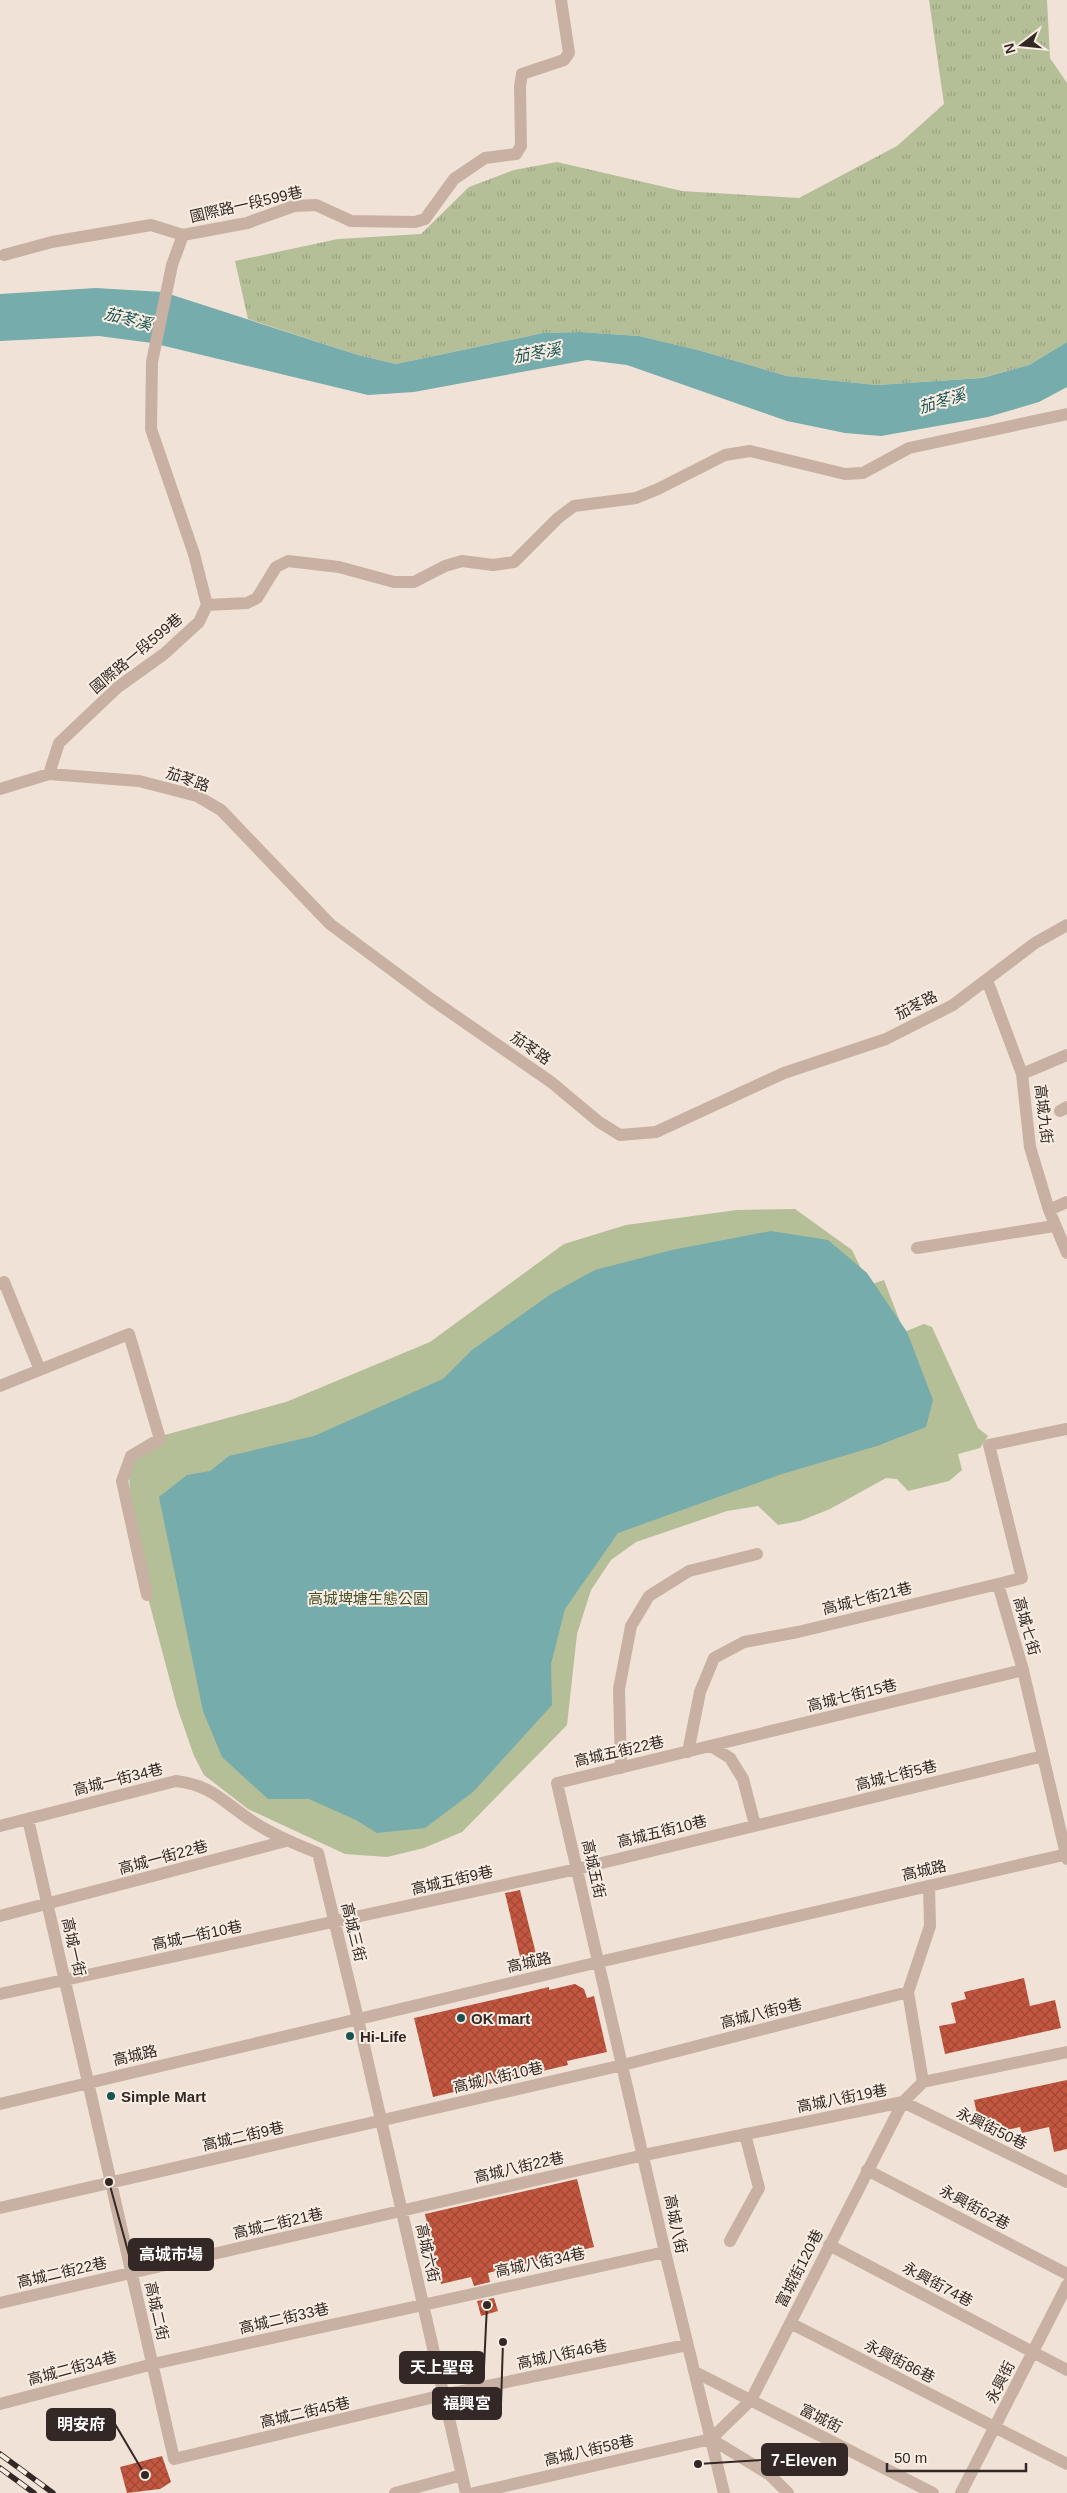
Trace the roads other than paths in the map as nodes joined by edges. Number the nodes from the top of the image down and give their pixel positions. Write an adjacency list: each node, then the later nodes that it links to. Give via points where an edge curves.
1 (561, 0): 2 (street, 國際路一段599巷, via 569,53 564,60 522,74 521,146 516,154 485,158 454,179 425,219 415,222 351,221 316,205 294,206 248,223)
2 (183, 235): 3 (street, 國際路一段599巷, via 151,225 52,242); 5 (street, 國際路一段599巷, via 172,265 152,362 151,429 194,554)
3 (4, 255)
4 (1067, 414): 5 (street, via 910,448 863,473 845,474 750,451 725,455 636,498 574,506 514,562 493,565 462,561 414,582 394,582 339,567 288,561 276,567 257,598 247,602)
5 (207, 605): 6 (street, 國際路一段599巷, via 199,622 164,654 118,687 59,743)
6 (49, 774): 7 (street, 茄苳路); 9 (street, 茄苳路, via 139,781 197,796 221,810 330,924 430,999 551,1082 620,1136 656,1132 784,1073 886,1039 953,1004)
7 (0, 789)
8 (1067, 925): 9 (street, 茄苳路, via 1035,943)
9 (987, 980): 11 (street, 高城九街)
10 (1067, 1055): 11 (street)
11 (1022, 1074): 13 (street, 高城九街, via 1030,1146)
12 (1067, 1202): 13 (street)
13 (1049, 1210): 14 (street, 高城九街)
14 (1054, 1226): 15 (street); 16 (street, 高城九街)
15 (917, 1248)
16 (1067, 1253)
17 (0, 1284): 18 (street, via 4,1282)
18 (40, 1370): 19 (street); 23 (street, via 129,1334 160,1439 131,1456 122,1481)
19 (0, 1386)
20 (1067, 1429): 22 (street, 高城七街, via 989,1445 1022,1578)
21 (756, 1554): 28 (street, via 690,1571 649,1596 631,1626 619,1689)
22 (998, 1584): 24 (street, 高城七街); 26 (street, 高城七街21巷, via 744,1642 714,1658 700,1692)
23 (147, 1595)
24 (1023, 1670): 25 (street, 高城七街15巷); 27 (street, 高城七街)
25 (711, 1746): 26 (street, 高城七街15巷); 31 (street, via 730,1758 742,1779)
26 (688, 1752): 28 (street, 高城五街22巷)
27 (1044, 1756): 31 (street, 高城七街5巷); 35 (street, 高城七街)
28 (621, 1768): 29 (street, 高城五街22巷)
29 (557, 1783): 36 (street, 高城五街)
30 (28, 1819): 32 (street, 高城一街34巷); 33 (street, 高城一街34巷, via 176,1781 205,1787); 38 (street, 高城一街)
31 (755, 1825): 36 (street, 高城五街10巷)
32 (0, 1826)
33 (286, 1841): 34 (street, 高城一街34巷); 38 (street, 高城一街22巷)
34 (318, 1853): 40 (street, 高城三街)
35 (1067, 1856): 37 (street, 高城路)
36 (577, 1869): 40 (street, 高城五街9巷); 41 (street, 高城五街)
37 (929, 1886): 41 (street, 高城路); 43 (street, via 930,1926)
38 (48, 1905): 39 (street, 高城一街22巷); 42 (street, 高城一街)
39 (0, 1916)
40 (335, 1923): 42 (street, 高城一街10巷); 45 (street, 高城三街)
41 (599, 1962): 45 (street, 高城路); 47 (street, 高城八街)
42 (65, 1979): 44 (street, 高城一街10巷); 49 (street, 高城一街)
43 (908, 1992): 47 (street, 高城八街9巷); 48 (street)
44 (0, 1994)
45 (358, 2019): 49 (street, 高城路); 52 (street, 高城六街)
46 (1067, 2052): 48 (street)
47 (623, 2065): 52 (street, 高城八街10巷); 54 (street, 高城八街)
48 (923, 2082): 50 (street, 高城八街19巷)
49 (89, 2083): 51 (street, 高城路); 57 (street, 高城二街)
50 (903, 2102): 53 (street, 高城八街19巷); 55 (street, 富城街120巷); 56 (street, 永興街50巷)
51 (0, 2104)
52 (381, 2121): 57 (street, 高城二街9巷); 59 (street, 高城六街)
53 (745, 2134): 54 (street, 高城八街19巷); 60 (street, via 759,2188)
54 (644, 2155): 59 (street, 高城八街22巷); 62 (street, 高城八街)
55 (867, 2170): 61 (street, 富城街120巷); 64 (street, 永興街62巷)
56 (1067, 2182)
57 (111, 2183): 58 (street, 高城二街9巷); 63 (street, 高城二街)
58 (0, 2208)
59 (402, 2211): 63 (street, 高城二街21巷); 67 (street, 高城六街)
60 (730, 2241)
61 (829, 2245): 68 (street, 富城街120巷); 70 (street, 永興街74巷)
62 (665, 2252): 67 (street, 高城八街34巷); 69 (street, 高城八街)
63 (132, 2273): 66 (street, 高城二街22巷); 71 (street, 高城二街)
64 (1067, 2274)
65 (1067, 2285): 70 (street, 永興街)
66 (0, 2303)
67 (423, 2303): 71 (street, 高城二街33巷); 74 (street, 高城六街)
68 (790, 2323): 75 (street, 富城街120巷); 77 (street, 永興街86巷)
69 (687, 2345): 73 (street, 高城八街); 74 (street, 高城八街46巷)
70 (1033, 2352): 72 (street, 永興街74巷); 77 (street, 永興街)
71 (153, 2364): 76 (street, 高城二街34巷); 79 (street, 高城二街)
72 (1067, 2370)
73 (695, 2372): 75 (street, 富城街); 78 (street, 高城八街)
74 (443, 2395): 79 (street, 高城二街45巷); 81 (street, 高城六街)
75 (750, 2400): 78 (street, 富城街120巷); 87 (street, 富城街)
76 (0, 2404)
77 (994, 2428): 80 (street, 永興街86巷); 88 (street, 永興街)
78 (711, 2439): 84 (street, 高城八街58巷); 85 (street, 高城八街); 86 (street, via 770,2475)
79 (174, 2460)
80 (1067, 2464)
81 (462, 2475): 82 (street); 83 (street, 高城六街)
82 (395, 2493)
83 (466, 2493)
84 (474, 2493)
85 (724, 2493)
86 (788, 2493)
87 (933, 2493)
88 (961, 2493)

